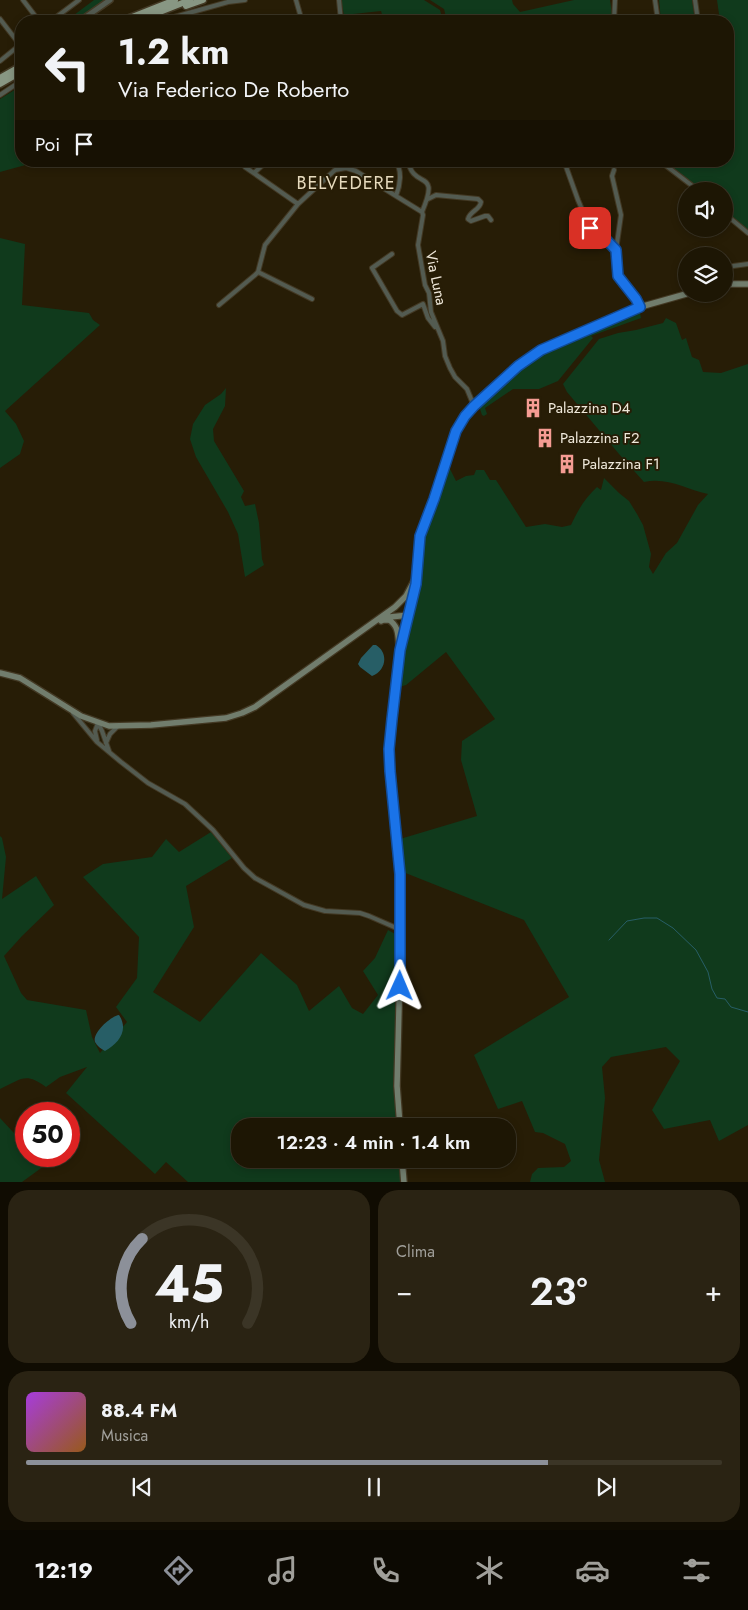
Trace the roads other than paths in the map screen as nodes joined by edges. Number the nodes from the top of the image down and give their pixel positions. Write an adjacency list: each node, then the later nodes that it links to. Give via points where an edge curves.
1 (23, 0): 14 (street)
2 (79, 0): 15 (street)
3 (110, 0): 16 (street)
4 (175, 0): 17 (main road)
5 (190, 0): 13 (main road)
6 (203, 0): 13 (main road)
7 (245, 0): 18 (street)
8 (296, 0): 19 (street)
9 (339, 0): 20 (street)
10 (615, 0): 21 (street)
11 (655, 0): 22 (street)
12 (695, 0): 23 (street)
13 (154, 14)
14 (34, 15)
15 (59, 15)
16 (89, 15)
17 (137, 15)
18 (181, 15)
19 (300, 15)
20 (340, 15)
21 (614, 15)
22 (657, 15)
23 (697, 15)
24 (0, 19): 25 (street)
25 (15, 38)
26 (15, 50): 27 (street)
27 (0, 61)
28 (15, 69): 30 (main road)
29 (15, 75): 31 (main road)
30 (0, 78)
31 (0, 84)
32 (15, 85): 33 (street)
33 (0, 94)
34 (245, 167): 41 (street)
35 (260, 167): 41 (street)
36 (399, 167): 43 (street)
37 (410, 167): 44 (street, via 429,186)
38 (566, 167): 50 (street, via 590,228 595,228)
39 (668, 167): 42 (street)
40 (614, 170): 50 (street, via 612,176 621,215)
41 (254, 173): 45 (street)
42 (687, 182)
43 (396, 196): 45 (street, via 356,171 340,168); 46 (street)
44 (428, 199): 46 (street, Via Luna); 47 (street, via 436,195 478,199 481,206 468,219 488,216)
45 (298, 204): 54 (street, via 265,245)
46 (422, 212): 61 (street, Via Luna, via 418,246)
47 (491, 220)
48 (733, 220): 49 (street)
49 (748, 233)
50 (616, 250): 60 (street, via 618,276)
51 (392, 254): 61 (street, via 372,268 396,311 402,315 423,304)
52 (748, 264): 53 (street)
53 (733, 266)
54 (258, 272): 58 (street); 59 (street)
55 (733, 284): 56 (main road)
56 (748, 284)
57 (678, 296): 60 (main road)
58 (312, 299)
59 (219, 305)
60 (640, 307): 62 (main road, via 541,350)
61 (438, 331): 62 (street, Via Luna, via 450,368 467,390)
62 (474, 406): 63 (main road, via 456,431 421,531)
63 (417, 574): 64 (main road, via 406,596); 65 (main road)
64 (395, 607): 65 (main road); 67 (main road)
65 (409, 615): 66 (main road); 68 (main road)
66 (381, 621): 67 (main road); 68 (main road, via 389,620 398,630)
67 (358, 634): 72 (main road, via 242,714)
68 (400, 650): 76 (main road, via 389,749 400,874)
69 (0, 673): 70 (main road, via 27,682)
70 (71, 710): 71 (main road); 73 (street)
71 (98, 723): 72 (main road); 73 (street, via 95,730); 74 (street)
72 (118, 727): 74 (street)
73 (97, 742): 75 (street)
74 (106, 743): 75 (street)
75 (110, 753): 76 (street, via 148,783 185,804 213,830 250,874 279,892 315,909 360,913)
76 (401, 930): 77 (main road, via 397,1086)
77 (399, 1118)
78 (403, 1168): 79 (main road)
79 (404, 1182)

